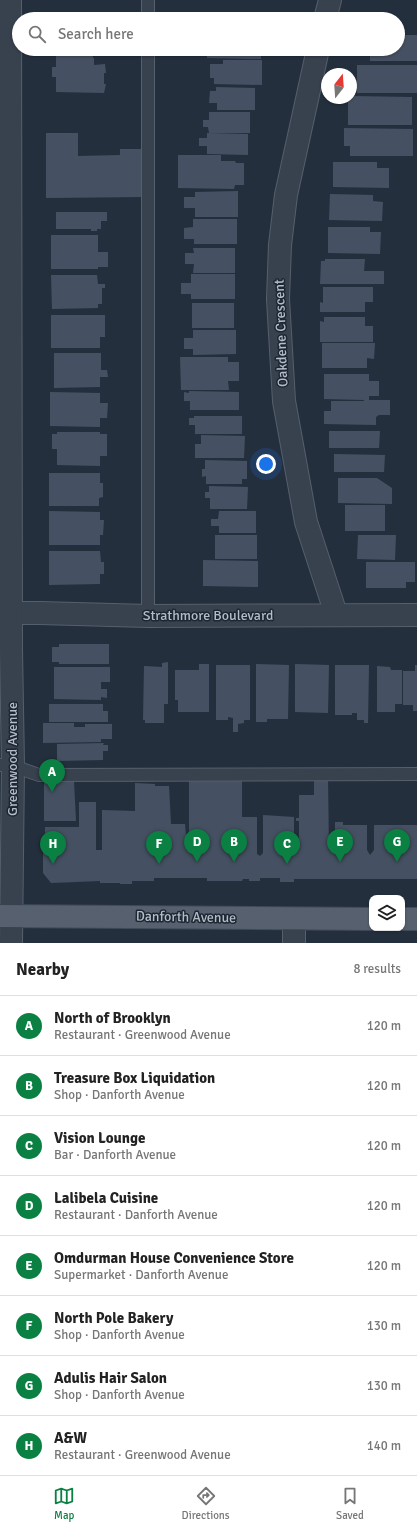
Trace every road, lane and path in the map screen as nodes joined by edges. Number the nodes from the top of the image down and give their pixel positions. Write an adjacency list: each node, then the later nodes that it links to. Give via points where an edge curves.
1 (10, 0): 8 (street, Greenwood Avenue)
2 (148, 0): 4 (lane)
3 (330, 0): 5 (street)
4 (148, 12)
5 (327, 12)
6 (148, 56): 11 (lane)
7 (316, 56): 9 (street, Oakdene Crescent, via 286,196 280,245 278,299 284,401 306,522)
8 (6, 614): 11 (street, Strathmore Boulevard); 12 (street, Greenwood Avenue)
9 (336, 614): 10 (street, Strathmore Boulevard); 11 (street, Strathmore Boulevard)
10 (417, 615)
11 (148, 616)
12 (6, 765): 13 (lane, via 39,775); 14 (street, Greenwood Avenue)
13 (417, 774)
14 (6, 916): 15 (main road, Danforth Avenue); 19 (street, Greenwood Avenue)
15 (294, 918): 16 (main road, Danforth Avenue); 20 (street)
16 (369, 919)
17 (405, 919): 18 (main road)
18 (417, 920)
19 (11, 943)
20 (294, 943)

